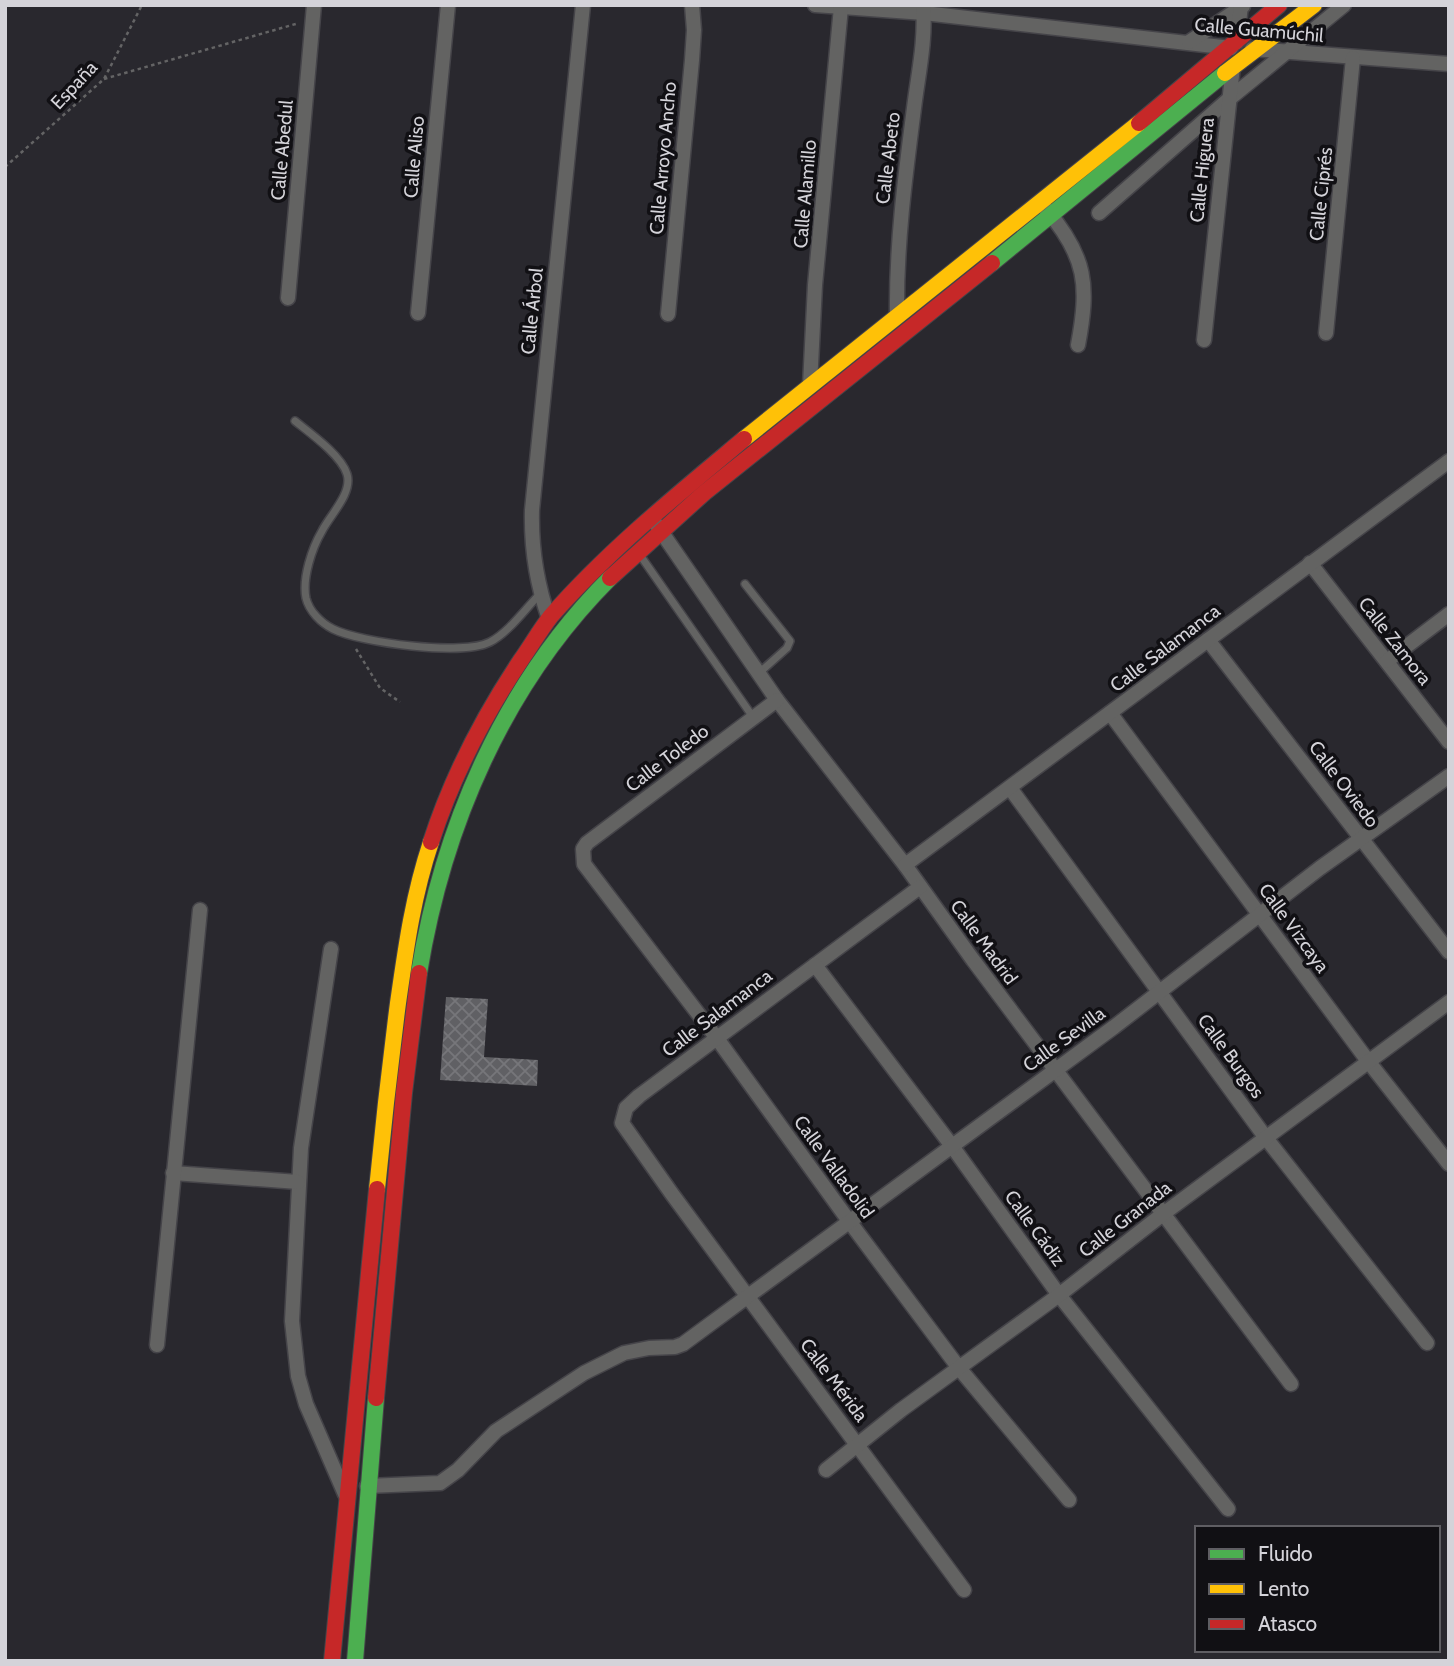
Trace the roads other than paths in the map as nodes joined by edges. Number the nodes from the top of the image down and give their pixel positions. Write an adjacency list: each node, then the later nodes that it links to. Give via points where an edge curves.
1 (448, 5): 24 (street, Calle Aliso)
2 (583, 5): 37 (street, Calle Árbol, via 532,510 531,544)
3 (692, 5): 25 (street, Calle Arroyo Ancho, via 692,60)
4 (815, 5): 9 (street, Calle Guamúchil)
5 (1279, 5): 13 (main road)
6 (1314, 5): 14 (main road)
7 (1343, 5): 15 (street)
8 (1242, 6): 12 (street); 13 (street, Calle Higuera)
9 (841, 7): 10 (street, Calle Guamúchil); 30 (street, Calle Alamillo)
10 (923, 9): 12 (street, Calle Guamúchil); 26 (street, Calle Abeto, via 899,229)
11 (313, 12): 23 (street, Calle Abedul)
12 (1189, 42): 13 (street, Calle Guamúchil)
13 (1234, 45): 14 (street, Calle Guamúchil); 18 (street, Calle Higuera); 20 (main road)
14 (1254, 50): 15 (street, Calle Guamúchil); 18 (main road)
15 (1286, 52): 16 (street, Calle Guamúchil); 19 (street)
16 (1353, 58): 17 (street, Calle Guamúchil); 27 (street, Calle Ciprés)
17 (1449, 64)
18 (1233, 66): 19 (street, Calle Higuera); 22 (main road)
19 (1229, 99): 21 (street); 28 (street, Calle Higuera)
20 (1040, 203): 22 (street); 26 (main road)
21 (1099, 213)
22 (1051, 215): 29 (street, via 1073,247 1084,280 1085,311); 33 (main road)
23 (288, 298)
24 (418, 313)
25 (668, 314)
26 (897, 316): 30 (main road)
27 (1326, 333)
28 (1204, 340)
29 (1078, 345)
30 (810, 386): 33 (main road)
31 (295, 421): 37 (lane, via 347,473 344,494 313,549 306,580 306,598 315,616 330,628 351,637 436,647 481,645 500,635)
32 (1449, 461): 35 (street, Calle Salamanca)
33 (656, 524): 34 (main road); 39 (main road, via 589,575); 42 (street, Calle Madrid)
34 (638, 552): 45 (lane); 79 (main road, via 579,612 530,677 482,763 444,858 414,1005)
35 (1310, 563): 40 (street, Calle Salamanca); 41 (street, Calle Zamora)
36 (745, 584): 42 (lane, via 790,641)
37 (540, 594): 39 (street, Calle Árbol)
38 (1449, 614): 41 (street)
39 (549, 619): 80 (main road, via 495,699 464,756 417,883 387,1086)
40 (1208, 640): 44 (street, Calle Salamanca); 49 (street, Calle Oviedo)
41 (1387, 662): 46 (street, Calle Zamora)
42 (758, 673): 43 (street, Calle Madrid)
43 (778, 700): 45 (street, Calle Toledo); 51 (street, Calle Madrid)
44 (1110, 713): 48 (street, Calle Salamanca); 54 (street, Calle Vizcaya)
45 (754, 718): 50 (street, Calle Toledo)
46 (1449, 742)
47 (1449, 776): 49 (street, Calle Sevilla)
48 (1010, 788): 51 (street, Calle Salamanca); 58 (street, Calle Burgos)
49 (1362, 839): 54 (street, Calle Sevilla); 56 (street, Calle Oviedo)
50 (583, 849): 60 (street, Calle Valladolid, via 588,871)
51 (905, 865): 52 (street, Calle Madrid)
52 (920, 887): 57 (street, Calle Salamanca); 62 (street, Calle Madrid)
53 (200, 909): 67 (street)
54 (1261, 914): 58 (street, Calle Sevilla); 61 (street, Calle Vizcaya)
55 (331, 949): 68 (street)
56 (1449, 952)
57 (815, 965): 60 (street, Calle Salamanca); 65 (street, Calle Cádiz)
58 (1160, 991): 62 (street, Calle Sevilla); 64 (street, Calle Burgos)
59 (1449, 1002): 61 (street, Calle Granada)
60 (716, 1037): 63 (street, Calle Salamanca); 70 (street, Calle Valladolid)
61 (1368, 1061): 64 (street, Calle Granada); 66 (street, Calle Vizcaya)
62 (1054, 1070): 65 (street, Calle Sevilla); 69 (street, Calle Madrid)
63 (639, 1096): 72 (street, Calle Mérida, via 626,1108 622,1123)
64 (1266, 1138): 69 (street, Calle Granada); 73 (street, Calle Burgos)
65 (952, 1146): 70 (street, Calle Sevilla); 71 (street, Calle Cádiz)
66 (1449, 1164)
67 (173, 1173): 68 (street); 74 (street)
68 (298, 1182): 80 (street, via 293,1350 306,1404)
69 (1163, 1214): 71 (street, Calle Granada); 76 (street, Calle Madrid)
70 (849, 1221): 72 (street, Calle Sevilla); 75 (street, Calle Valladolid)
71 (1059, 1295): 75 (street, Calle Granada); 82 (street, Calle Cádiz)
72 (747, 1296): 77 (street, Calle Mérida); 79 (street, Calle Sevilla, via 675,1347 624,1353 584,1373 496,1431 458,1471 439,1483)
73 (1427, 1343)
74 (157, 1345)
75 (959, 1368): 77 (street, Calle Granada); 81 (street, Calle Valladolid)
76 (1291, 1384)
77 (857, 1444): 78 (street, Calle Granada); 83 (street, Calle Mérida)
78 (826, 1469)
79 (368, 1486): 85 (main road)
80 (346, 1495): 84 (main road)
81 (1069, 1500)
82 (1228, 1509)
83 (964, 1590)
84 (332, 1661)
85 (355, 1661)

